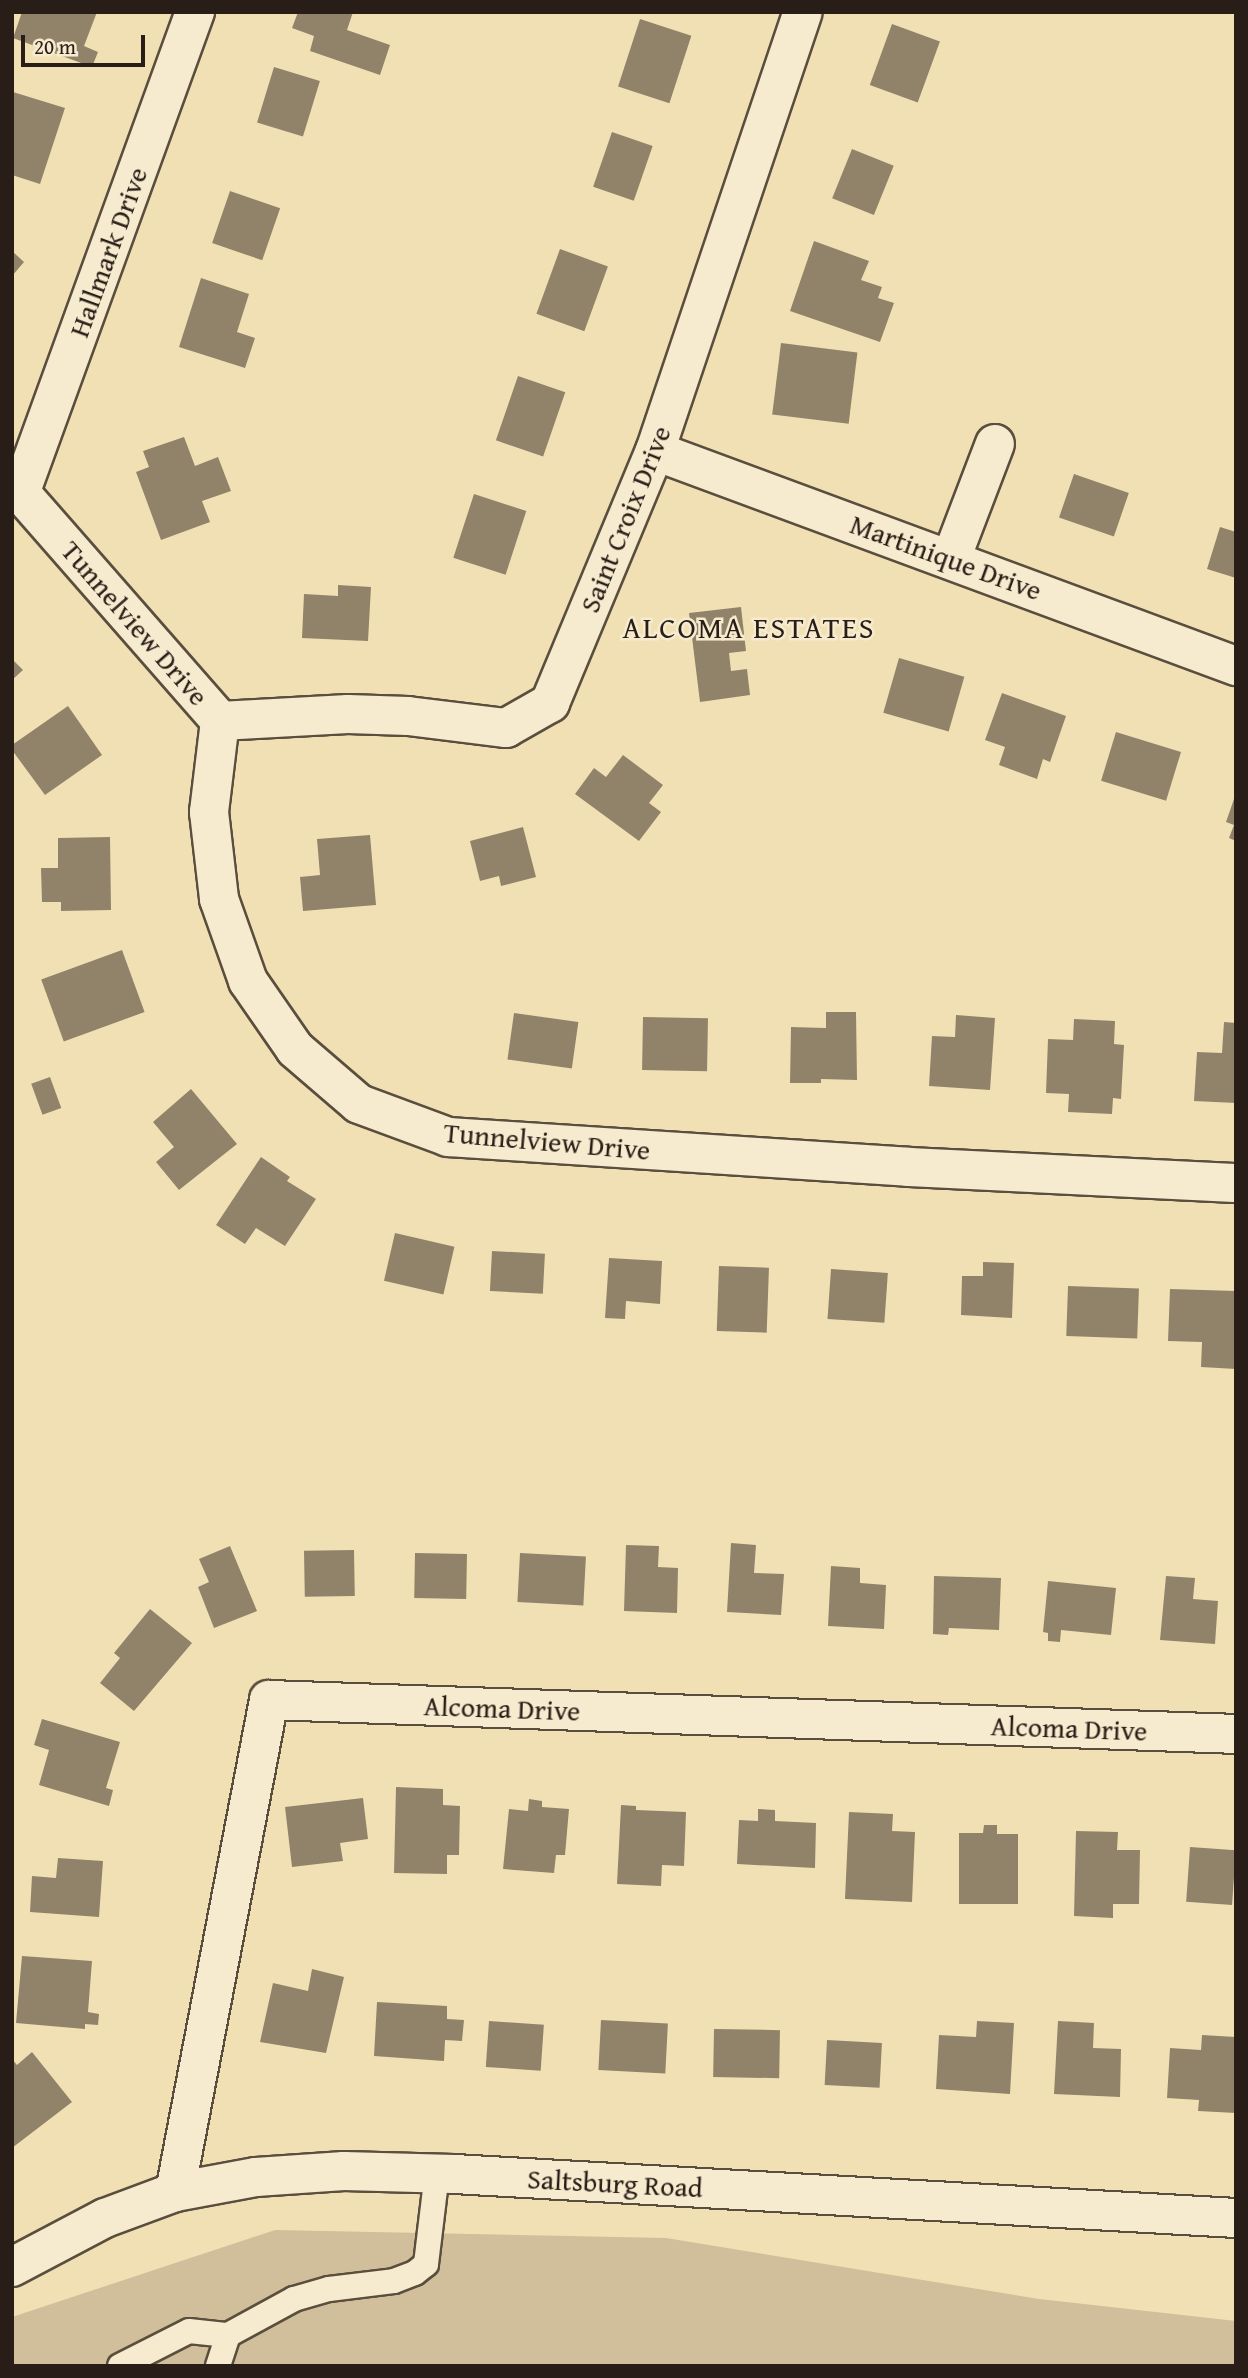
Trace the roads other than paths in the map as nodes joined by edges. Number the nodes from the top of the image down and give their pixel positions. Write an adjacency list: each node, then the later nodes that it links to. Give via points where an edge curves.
1 (195, 12): 5 (street, Hallmark Drive)
2 (803, 12): 4 (street, Saint Croix Drive)
3 (995, 444): 6 (street)
4 (655, 451): 6 (street, Martinique Drive); 8 (street, Saint Croix Drive, via 550,703 506,728 348,714)
5 (17, 487): 8 (street, Tunnelview Drive)
6 (951, 559): 7 (street, Martinique Drive)
7 (1236, 666)
8 (220, 721): 9 (street, Tunnelview Drive, via 209,812 219,899 248,981 295,1049 359,1104 447,1137)
9 (1236, 1183)
10 (1236, 1734): 12 (street, Alcoma Drive, via 269,1700)
11 (438, 2174): 12 (street, Saltsburg Road, via 344,2171 256,2177); 13 (street, Saltsburg Road); 15 (lane, via 426,2264 415,2273 294,2299)
12 (176, 2192): 14 (street, Saltsburg Road, via 105,2218)
13 (1236, 2218)
14 (12, 2267)
15 (228, 2335): 16 (lane, via 189,2331); 17 (lane)
16 (120, 2366)
17 (218, 2366)

